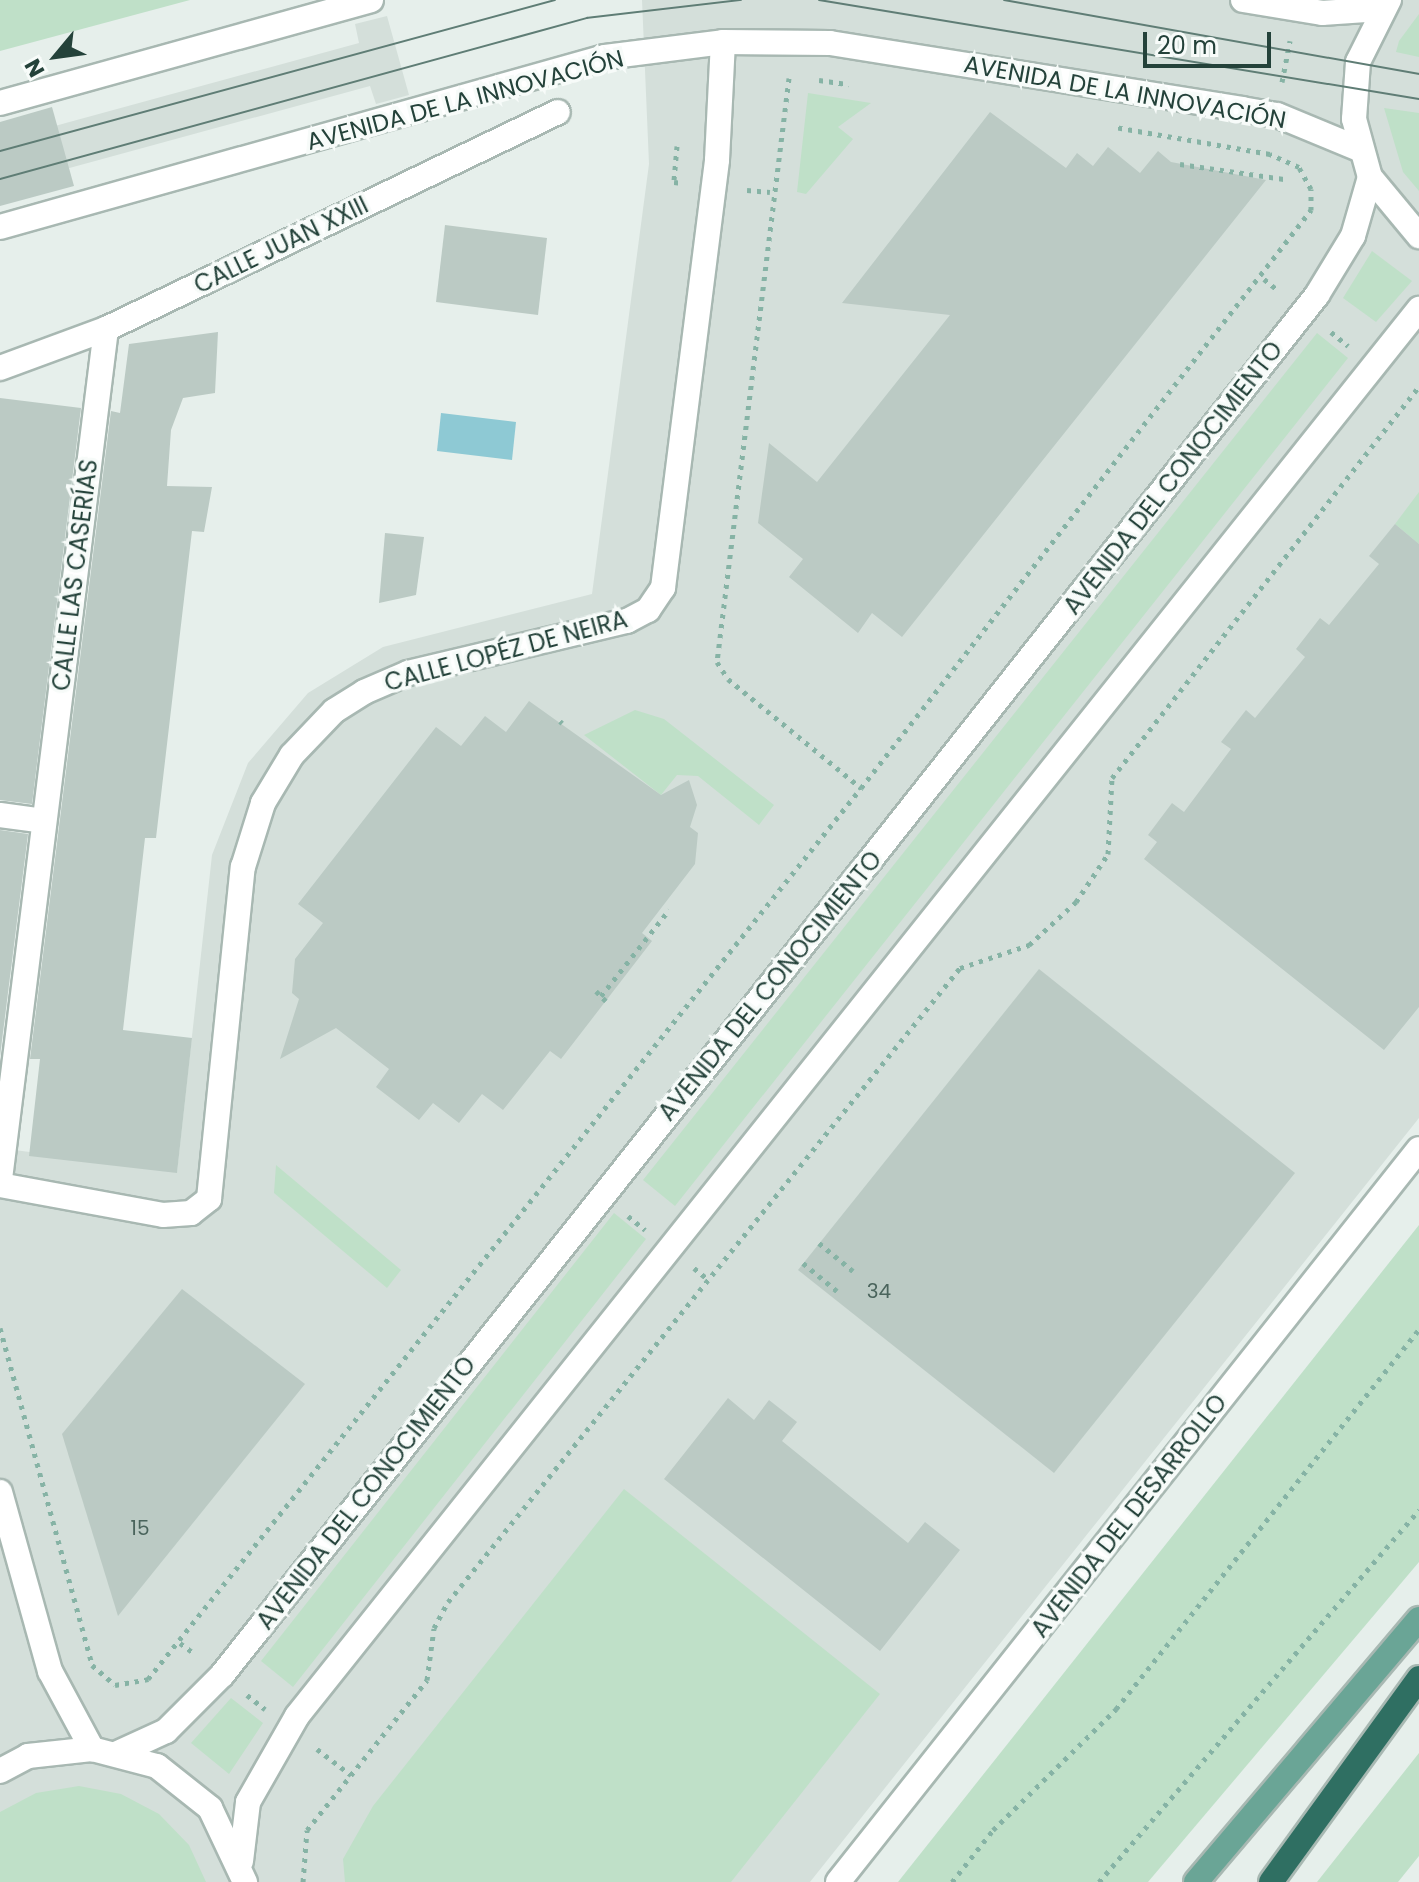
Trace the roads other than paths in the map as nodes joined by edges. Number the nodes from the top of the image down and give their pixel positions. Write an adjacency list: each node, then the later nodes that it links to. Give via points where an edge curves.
1 (371, 0): 5 (street)
2 (1243, 0): 3 (street, via 1322,13)
3 (1385, 4): 7 (street, via 1358,62)
4 (723, 42): 7 (street, AVENIDA DE LA INNOVACIÓN, via 830,43 1242,109 1277,115); 9 (street, AVENIDA DE LA INNOVACIÓN, via 605,57); 18 (street, CALLE LOPÉZ DE NEIRA, via 717,160 663,588 648,610 627,621 408,673 364,692 334,711 292,755 263,803 243,867 209,1199 191,1213 163,1215)
5 (0, 103)
6 (558, 112): 12 (street, CALLE JUAN XXIII)
7 (1359, 149): 8 (street)
8 (1370, 177): 10 (street); 23 (street, AVENIDA DEL CONOCIMIENTO, via 1353,236 1304,311 222,1675 166,1731)
9 (0, 227)
10 (1419, 236)
11 (1419, 309): 25 (street, via 1369,364 288,1727 248,1802)
12 (106, 329): 13 (street, CALLE JUAN XXIII); 15 (street, CALLE LAS CASERÍAS)
13 (0, 368)
14 (0, 815): 15 (street)
15 (44, 821): 17 (street, CALLE LAS CASERÍAS)
16 (1419, 1149): 26 (street, AVENIDA DEL DESARROLLO)
17 (0, 1179)
18 (0, 1185)
19 (0, 1492): 22 (street, via 50,1671)
20 (1419, 1619): 27 (main road)
21 (1419, 1678): 28 (highway)
22 (92, 1749): 23 (street); 24 (street, via 28,1756)
23 (118, 1753): 25 (street, via 157,1766 210,1808)
24 (0, 1771)
25 (243, 1872)
26 (838, 1882)
27 (1196, 1882)
28 (1271, 1882)

